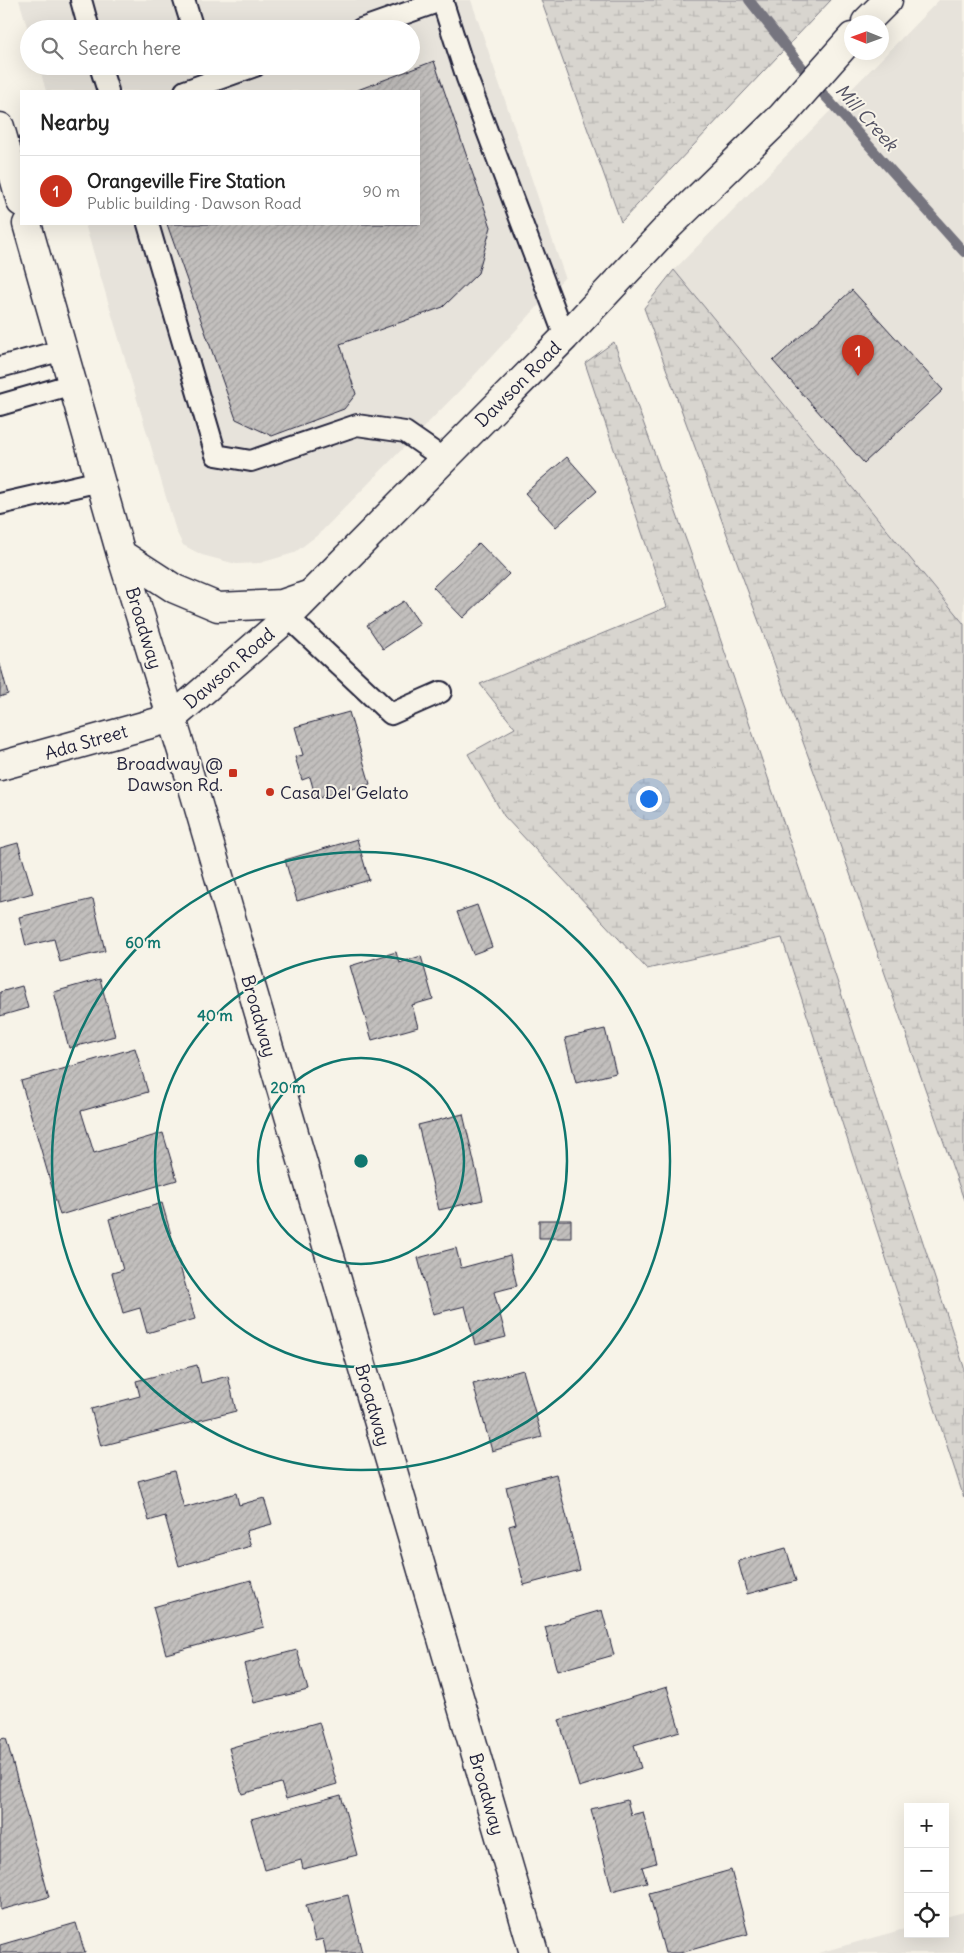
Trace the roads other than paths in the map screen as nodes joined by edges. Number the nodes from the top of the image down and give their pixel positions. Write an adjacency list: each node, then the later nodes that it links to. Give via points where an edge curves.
1 (80, 0): 6 (lane)
2 (184, 0): 7 (lane)
3 (442, 0): 8 (lane); 18 (lane, via 467,78)
4 (888, 0): 5 (main road)
5 (873, 15)
6 (86, 20)
7 (190, 20)
8 (387, 20)
9 (844, 44): 18 (main road, Dawson Road, via 782,116 669,226)
10 (103, 75): 12 (lane)
11 (206, 75): 13 (lane)
12 (108, 90)
13 (186, 90)
14 (0, 128): 15 (main road)
15 (20, 198)
16 (27, 225): 19 (main road, Broadway)
17 (148, 225): 23 (lane, via 216,455 251,461 357,425 405,432)
18 (565, 338): 23 (main road, Dawson Road)
19 (63, 350): 20 (lane); 21 (main road, Broadway)
20 (0, 367)
21 (73, 384): 22 (lane); 24 (main road, Broadway)
22 (0, 405)
23 (444, 459): 27 (main road, Dawson Road)
24 (100, 481): 25 (lane); 26 (main road, Broadway)
25 (0, 504)
26 (121, 554): 27 (main road, via 175,589 218,607 282,604); 30 (main road, Broadway)
27 (308, 594): 28 (main road, Dawson Road)
28 (288, 616): 29 (lane, via 390,714); 30 (main road, Dawson Road)
29 (441, 692)
30 (172, 718): 31 (main road, Ada Street); 32 (main road, Broadway)
31 (0, 766)
32 (534, 1953)

